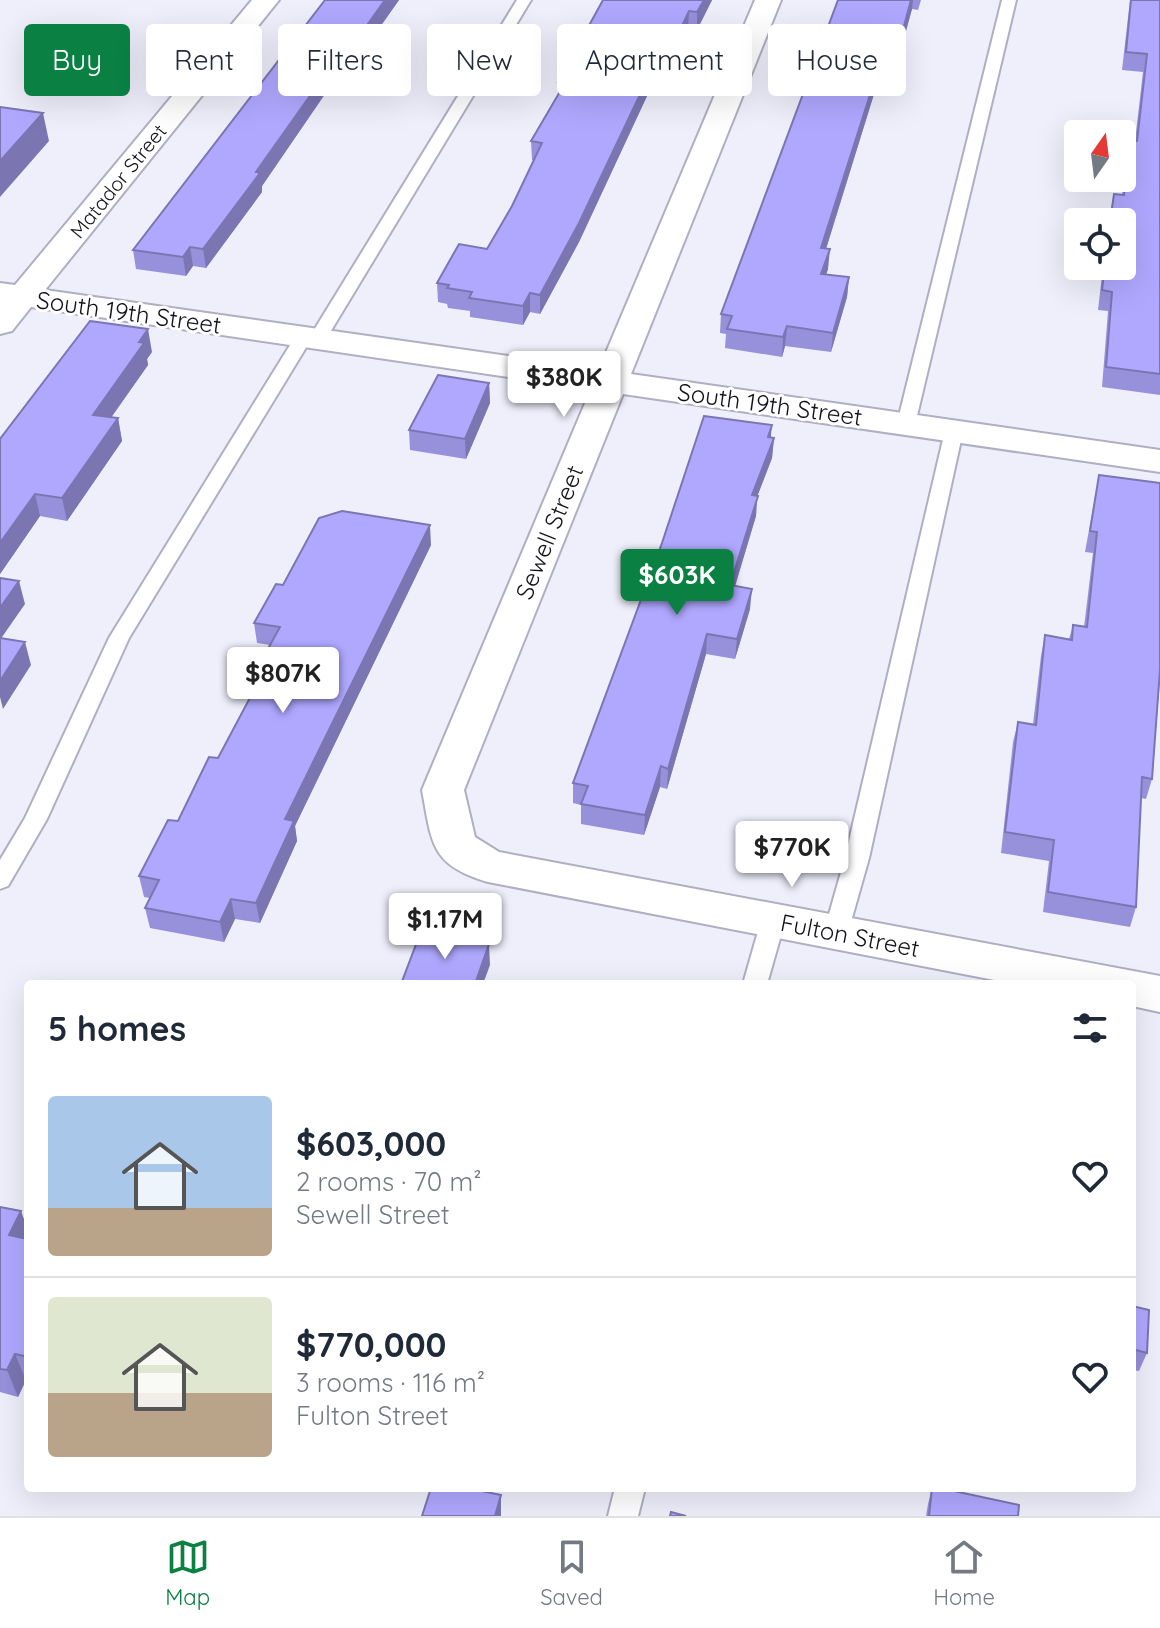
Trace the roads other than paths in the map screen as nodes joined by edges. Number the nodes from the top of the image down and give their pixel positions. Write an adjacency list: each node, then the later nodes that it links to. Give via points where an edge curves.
1 (266, 0): 5 (street, Matador Street)
2 (524, 0): 7 (lane)
3 (768, 0): 8 (street, Sewell Street)
4 (1009, 0): 9 (lane)
5 (11, 295): 6 (street, Matador Street); 7 (street, South 19th Street)
6 (0, 324)
7 (311, 338): 8 (street, South 19th Street); 13 (lane, via 119,638 36,819)
8 (611, 381): 9 (street, South 19th Street); 12 (street, Sewell Street, via 443,790)
9 (906, 424): 10 (street, South 19th Street)
10 (954, 431): 11 (street, South 19th Street); 15 (lane)
11 (1160, 461)
12 (455, 846): 14 (street, Fulton Street, via 488,866)
13 (0, 880)
14 (773, 921): 15 (street, Fulton Street); 16 (lane)
15 (836, 932): 17 (street, Fulton Street)
16 (756, 980)
17 (1089, 980)
18 (1136, 989): 19 (street)
19 (1160, 994)
20 (629, 1492): 21 (lane)
21 (623, 1516)

